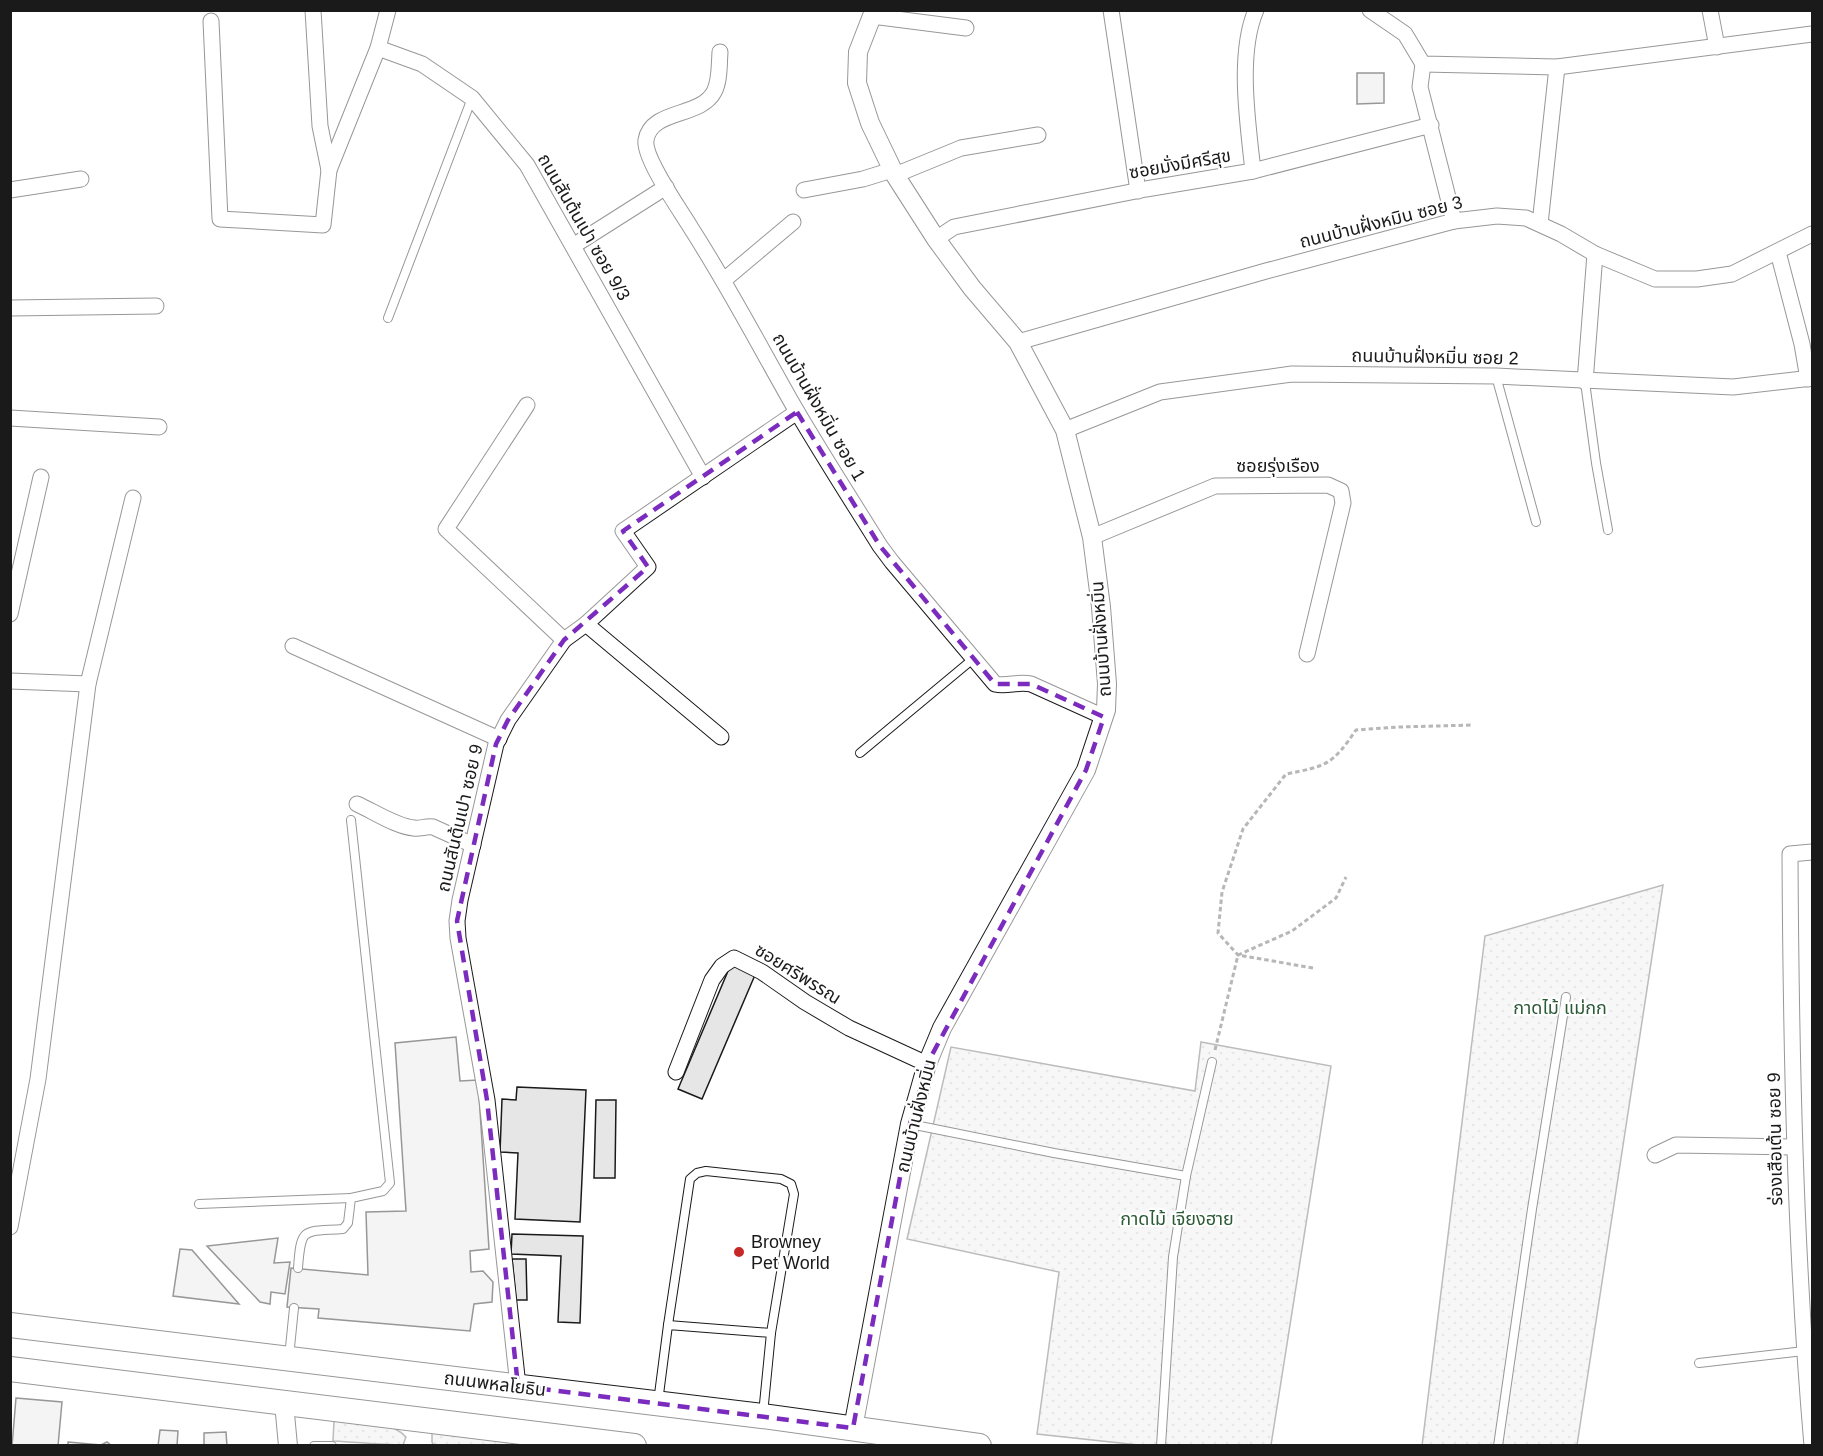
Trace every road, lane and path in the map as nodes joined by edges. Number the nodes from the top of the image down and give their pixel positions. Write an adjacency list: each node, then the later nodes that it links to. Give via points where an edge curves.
1 (313, 10): 19 (street, via 320,126)
2 (388, 10): 12 (street)
3 (1111, 10): 26 (street)
4 (1256, 10): 20 (street, via 1250,25 1245,91)
5 (1370, 10): 14 (street, via 1405,34)
6 (1710, 10): 11 (street)
7 (874, 14): 9 (street); 21 (street, ถนนบ้านฝั่งหมิ่น, via 858,52 857,84)
8 (211, 21): 19 (street, via 220,219 323,225)
9 (966, 28)
10 (1812, 34): 11 (street)
11 (1717, 46): 15 (street)
12 (378, 48): 16 (street, ถนนสันต้นเปา ซอย 9/3, via 422,64); 19 (street)
13 (720, 52): 23 (street, ถนนบ้านฝั่งหมิ่น ซอย 1, via 717,84 707,103 657,123 646,138 646,147)
14 (1423, 64): 15 (street); 17 (street, via 1420,87)
15 (1557, 67): 29 (street)
16 (472, 98): 32 (street, ถนนสันต้นเปา ซอย 9/3, via 527,165); 38 (lane)
17 (1431, 125): 20 (street, ซอยมั่งมีศรีสุข); 27 (street)
18 (1038, 135): 21 (street, via 961,148)
19 (329, 170)
20 (1253, 171): 26 (street, ซอยมั่งมีศรีสุข)
21 (893, 172): 25 (street); 31 (street, ถนนบ้านฝั่งหมิ่น)
22 (81, 179): 24 (street)
23 (666, 187): 32 (street); 35 (street, ถนนบ้านฝั่งหมิ่น ซอย 1)
24 (10, 190)
25 (804, 190)
26 (1138, 191): 31 (street, ซอยมั่งมีศรีสุข, via 954,227)
27 (1454, 221): 29 (street, ถนนบ้านฝั่งหมิน ซอย 3, via 1497,216 1526,218); 39 (street, ถนนบ้านฝั่งหมิน ซอย 3)
28 (793, 222): 35 (street)
29 (1540, 224): 34 (street, ถนนบ้านฝั่งหมิน ซอย 3)
30 (1812, 234): 33 (street, ถนนบ้านฝั่งหมิน ซอย 3)
31 (936, 239): 39 (street, ถนนบ้านฝั่งหมิ่น)
32 (573, 246): 49 (street, ถนนสันต้นเปา ซอย 9/3)
33 (1778, 252): 34 (street, ถนนบ้านฝั่งหมิน ซอย 3, via 1732,274 1697,279 1655,279); 41 (street)
34 (1595, 254): 42 (street)
35 (724, 279): 44 (street, ถนนบ้านฝั่งหมิ่น ซอย 1)
36 (156, 306): 37 (street)
37 (10, 308)
38 (388, 318)
39 (1018, 342): 47 (street, ถนนบ้านฝั่งหมิ่น)
40 (1496, 376): 42 (street, ถนนบ้านฝั่งหมิ่น ซอย 2); 47 (street, ถนนบ้านฝั่งหมิ่น ซอย 2, via 1274,376 1153,393); 51 (lane)
41 (1810, 378): 42 (street, ถนนบ้านฝั่งหมิ่น ซอย 2, via 1733,387)
42 (1585, 381): 52 (lane)
43 (527, 405): 56 (street, via 446,530)
44 (797, 412): 49 (street, ถนนสันต้นเปา ซอย 9); 59 (street, ถนนบ้านฝั่งหมิ่น ซอย 1, via 880,546)
45 (10, 418): 46 (street)
46 (159, 427)
47 (1065, 430): 53 (street, ถนนบ้านฝั่งหมิ่น)
48 (41, 477): 54 (street)
49 (703, 477): 55 (street, ถนนสันต้นเปา ซอย 9, via 623,531 648,567)
50 (133, 498): 61 (street)
51 (1536, 522)
52 (1608, 530)
53 (1092, 537): 58 (street, ซอยรุ่งเรือง, via 1215,486 1336,488 1341,491 1343,503); 62 (street, ถนนบ้านฝั่งหมิ่น, via 1107,684)
54 (10, 614)
55 (586, 624): 56 (street, ถนนสันต้นเปา ซอย 9); 64 (street)
56 (564, 640): 65 (street, ถนนสันต้นเปา ซอย 9)
57 (293, 646): 65 (street)
58 (1307, 654)
59 (973, 659): 62 (street, ถนนบ้านฝั่งหมิ่น ซอย 1, via 995,684 1031,684); 66 (lane)
60 (10, 681): 61 (street)
61 (88, 684): 84 (street, via 38,1079)
62 (1104, 717): 76 (street, ถนนบ้านฝั่งหมิ่น, via 1086,770 942,1028)
63 (1473, 725): 72 (path, via 1356,730 1340,754 1320,767 1286,774 1242,829 1222,892 1218,933)
64 (721, 737)
65 (499, 739): 69 (street, ถนนสันต้นเปา ซอย 9)
66 (860, 753)
67 (357, 804): 69 (street, via 406,827 433,826)
68 (351, 820): 82 (lane, via 390,1183 383,1191)
69 (473, 845): 94 (street, ถนนสันต้นเปา ซอย 9, via 460,900 458,938 487,1100)
70 (1812, 852): 79 (street, ร่องเสือเต้น ซอย 9, via 1790,854)
71 (1346, 877): 72 (path, via 1336,898 1292,931)
72 (1238, 955): 73 (path); 75 (path)
73 (1313, 968)
74 (1566, 998): 105 (lane)
75 (1212, 1062): 81 (lane)
76 (927, 1064): 77 (street, ซอยศรีพรรณ, via 849,1028 734,958 712,980); 78 (street, ถนนบ้านฝั่งหมิ่น)
77 (676, 1072)
78 (910, 1124): 81 (lane); 98 (street, ถนนบ้านฝั่งหมิ่น)
79 (1794, 1148): 80 (street, via 1676,1145); 90 (street, ร่องเสือเต้น ซอย 9)
80 (1655, 1155)
81 (1186, 1176): 104 (lane, via 1173,1257)
82 (351, 1198): 83 (lane); 85 (lane, via 348,1223 343,1229 309,1232 302,1238)
83 (199, 1204)
84 (10, 1227)
85 (298, 1268)
86 (294, 1308): 91 (lane)
87 (10, 1325): 91 (main road, ถนนพหลโยธิน)
88 (668, 1325): 89 (lane); 89 (lane, via 690,1179 706,1171 782,1179 791,1184 794,1194); 96 (lane)
89 (771, 1334): 97 (lane)
90 (1804, 1351): 92 (lane); 106 (street, ร่องเสือเต้น ซอย 9)
91 (289, 1359): 94 (main road, ถนนพหลโยธิน)
92 (1699, 1363)
93 (10, 1369): 95 (main road)
94 (518, 1386): 96 (main road, ถนนพหลโยธิน)
95 (284, 1403): 99 (street); 102 (main road)
96 (658, 1403): 97 (main road, ถนนพหลโยธิน)
97 (762, 1416): 98 (main road, ถนนพหลโยธิน)
98 (856, 1437): 103 (main road, ถนนพหลโยธิน)
99 (288, 1446)
100 (314, 1446): 101 (lane)
101 (332, 1446)
102 (634, 1446)
103 (979, 1446)
104 (1161, 1446)
105 (1498, 1446)
106 (1812, 1446)

